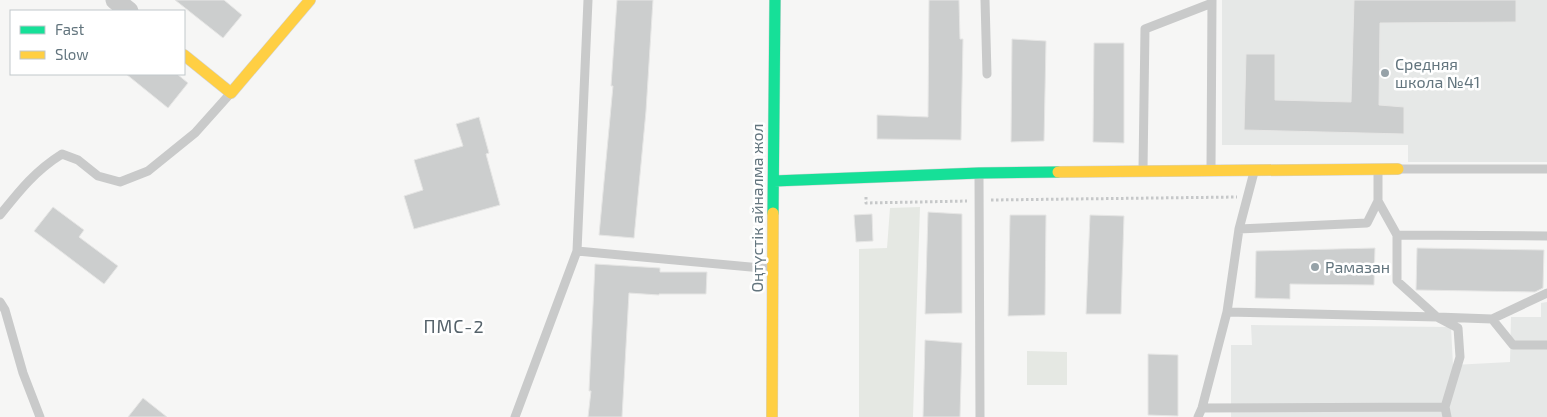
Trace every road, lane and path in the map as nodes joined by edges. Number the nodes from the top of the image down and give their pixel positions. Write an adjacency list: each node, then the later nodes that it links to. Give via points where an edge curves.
1 (115, 0): 7 (street)
2 (310, 0): 10 (main road)
3 (588, 0): 27 (lane)
4 (775, 0): 19 (main road, Оңтүстік айналма жол)
5 (985, 0): 9 (lane)
6 (1212, 2): 14 (lane); 16 (lane, via 1145,29)
7 (128, 10)
8 (185, 56): 10 (main road)
9 (986, 74)
10 (231, 93): 23 (lane, via 195,133 148,171 120,182 98,176 78,160 62,154 45,164)
11 (1378, 169): 12 (main road); 15 (main road); 22 (lane)
12 (1398, 169): 13 (lane)
13 (1547, 169)
14 (1211, 170): 15 (main road); 16 (main road)
15 (1254, 170): 20 (lane)
16 (1143, 171): 17 (main road)
17 (979, 173): 18 (main road); 21 (lane)
18 (867, 177): 19 (main road); 21 (path, via 866,202)
19 (774, 181): 28 (main road, Оңтүстік айналма жол)
20 (1248, 197): 21 (path); 24 (lane)
21 (979, 200): 40 (lane)
22 (1378, 201): 24 (lane, via 1367,223); 25 (lane)
23 (0, 215)
24 (1239, 229): 31 (lane)
25 (1397, 235): 26 (lane); 32 (lane, via 1397,280)
26 (1547, 236)
27 (577, 252): 28 (lane); 38 (lane)
28 (773, 269): 39 (main road, Оңтүстік айналма жол)
29 (1547, 292): 33 (lane)
30 (0, 302): 37 (lane)
31 (1228, 312): 32 (lane); 36 (lane)
32 (1437, 317): 33 (lane); 35 (lane, via 1458,328 1460,357)
33 (1492, 319): 34 (lane, via 1513,345)
34 (1547, 345)
35 (1446, 407): 36 (lane); 42 (lane)
36 (1202, 408): 41 (lane)
37 (40, 417)
38 (515, 417)
39 (772, 417)
40 (980, 417)
41 (1198, 417)
42 (1447, 417)

